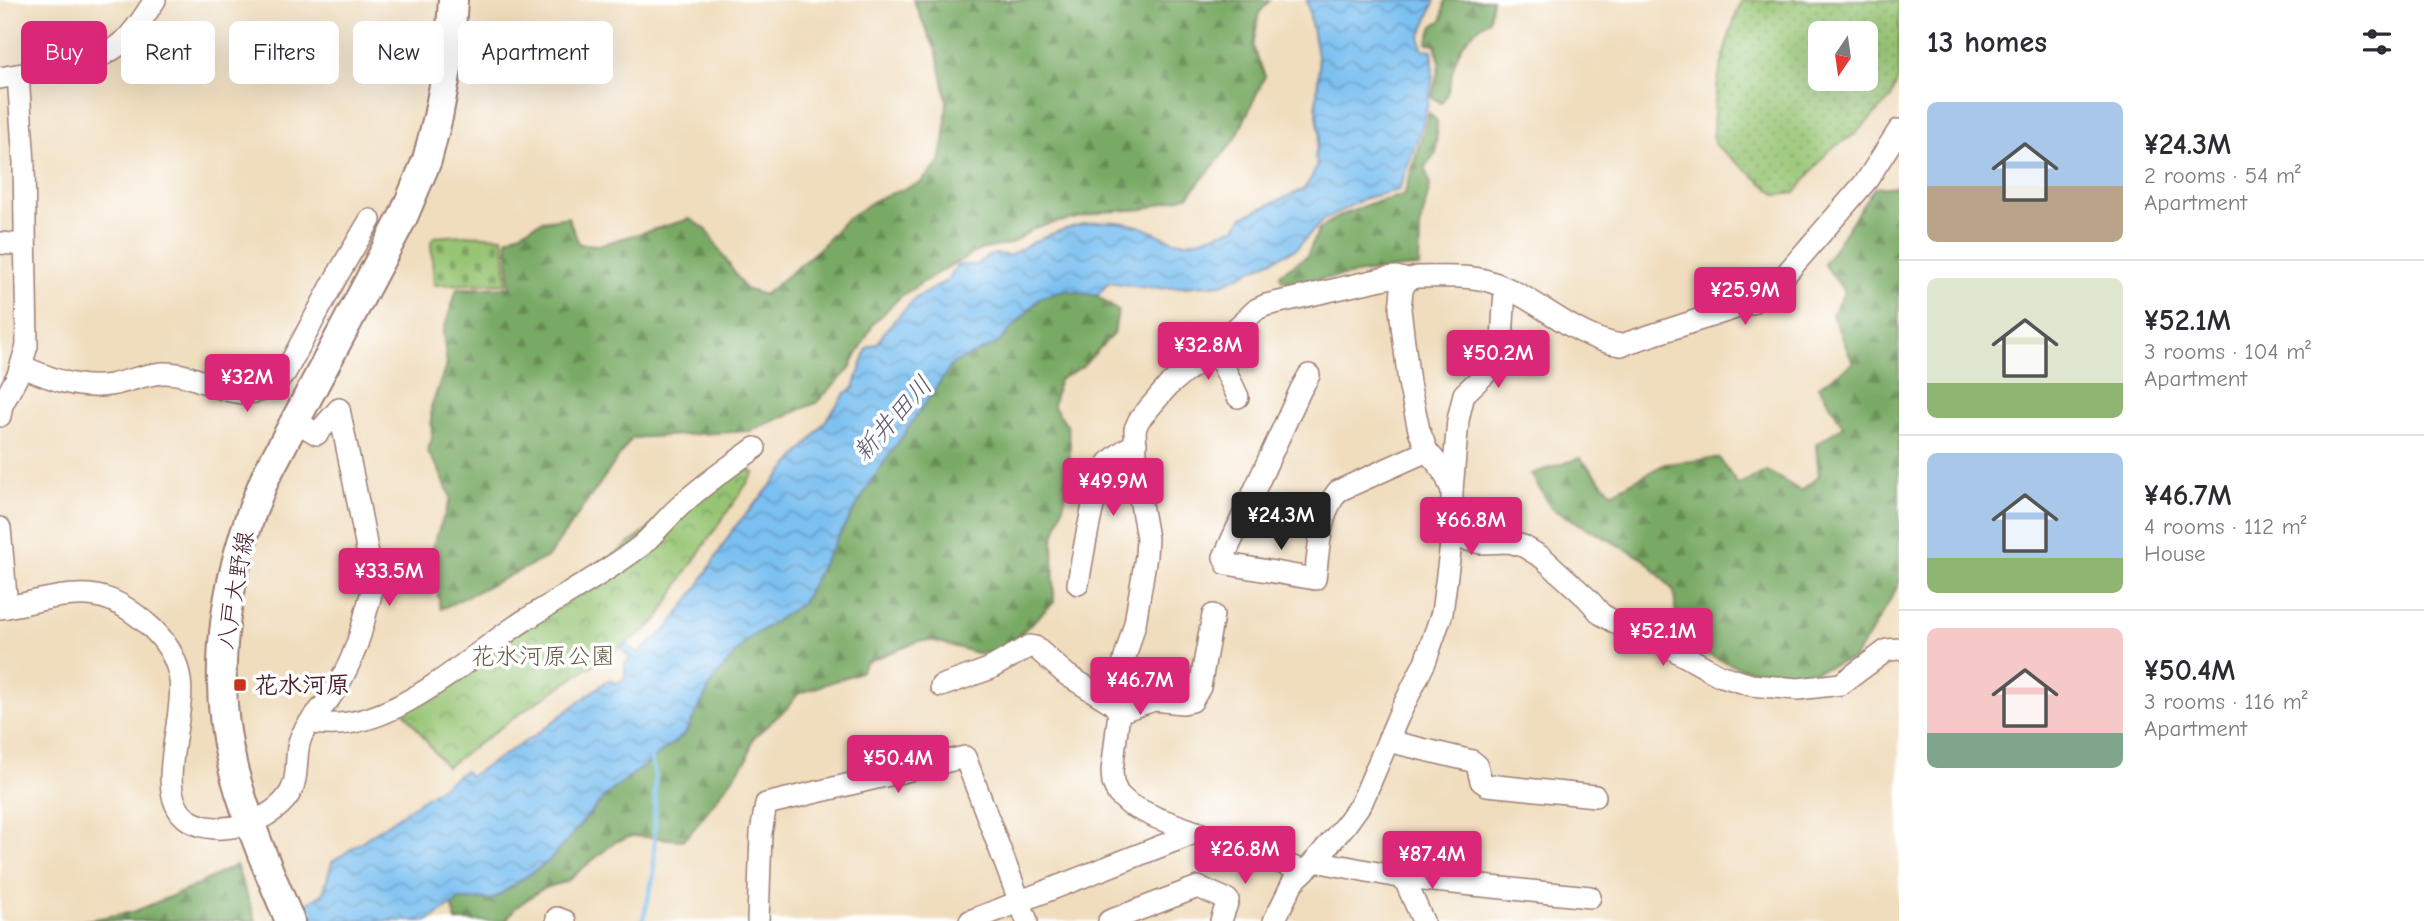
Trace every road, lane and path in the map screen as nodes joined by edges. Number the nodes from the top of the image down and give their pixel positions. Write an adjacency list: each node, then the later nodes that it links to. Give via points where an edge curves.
1 (155, 0): 3 (street, via 127,39 103,56)
2 (453, 0): 15 (main road, 八戸大野線, via 449,58 426,160 403,217)
3 (9, 76): 7 (street, via 24,163)
4 (1899, 130): 9 (street, via 1867,180 1780,281 1751,303 1621,345 1605,343)
5 (370, 220): 11 (street, via 285,373 262,390 233,391 163,373 89,386 55,380)
6 (0, 243): 7 (street)
7 (24, 245): 11 (street, via 27,346)
8 (1407, 280): 9 (street, via 1448,277 1488,281); 10 (street, via 1386,278 1266,305); 18 (street, via 1400,309 1409,383)
9 (1505, 288): 19 (street, via 1502,359 1464,394)
10 (1215, 348): 13 (street); 16 (street, via 1152,403 1135,429)
11 (20, 366): 14 (street)
12 (1309, 375): 18 (street, via 1224,557 1227,564 1315,579 1331,499 1338,491)
13 (1238, 397)
14 (0, 416)
15 (294, 420): 28 (street, via 317,434 339,409 372,587 352,661); 31 (main road, 八戸大野線, via 249,516 224,620 221,672 225,721)
16 (1136, 443): 22 (street, via 1108,463 1091,517); 27 (street, via 1146,556)
17 (755, 448): 28 (street, via 695,492 627,555 414,697 358,722)
18 (1427, 450): 19 (street)
19 (1452, 490): 21 (street)
20 (0, 528): 23 (street)
21 (1452, 536): 25 (street, via 1523,545 1543,558 1601,614 1719,675 1751,685 1798,689 1841,684 1887,650); 29 (street, via 1434,640)
22 (1078, 584)
23 (4, 608): 31 (street, via 70,595 90,596 124,606 150,627 174,657 180,680 171,789 174,804 185,818 202,827 226,828)
24 (1213, 615): 27 (street, via 1200,687 1192,701 1154,700)
25 (1899, 649)
26 (941, 686): 27 (street, via 989,669 1030,646)
27 (1116, 708): 32 (street, via 1112,771 1118,794 1157,818)
28 (310, 722): 31 (street, via 301,735 294,785 286,801)
29 (1388, 741): 30 (street, via 1472,761 1487,785); 33 (street, via 1362,802)
30 (1595, 796)
31 (250, 821): 37 (main road, 八戸大野線)
32 (1197, 832): 33 (street); 36 (street)
33 (1310, 866): 34 (street); 43 (street, via 1293,882)
34 (1404, 878): 35 (street); 44 (street)
35 (1590, 897)
36 (1019, 900): 38 (street, via 965,757 766,804); 39 (street); 40 (street)
37 (290, 921)
38 (758, 921)
39 (970, 921)
40 (1027, 921)
41 (1109, 921): 42 (street, via 1198,887 1228,900)
42 (1221, 921)
43 (1275, 921)
44 (1423, 921)

